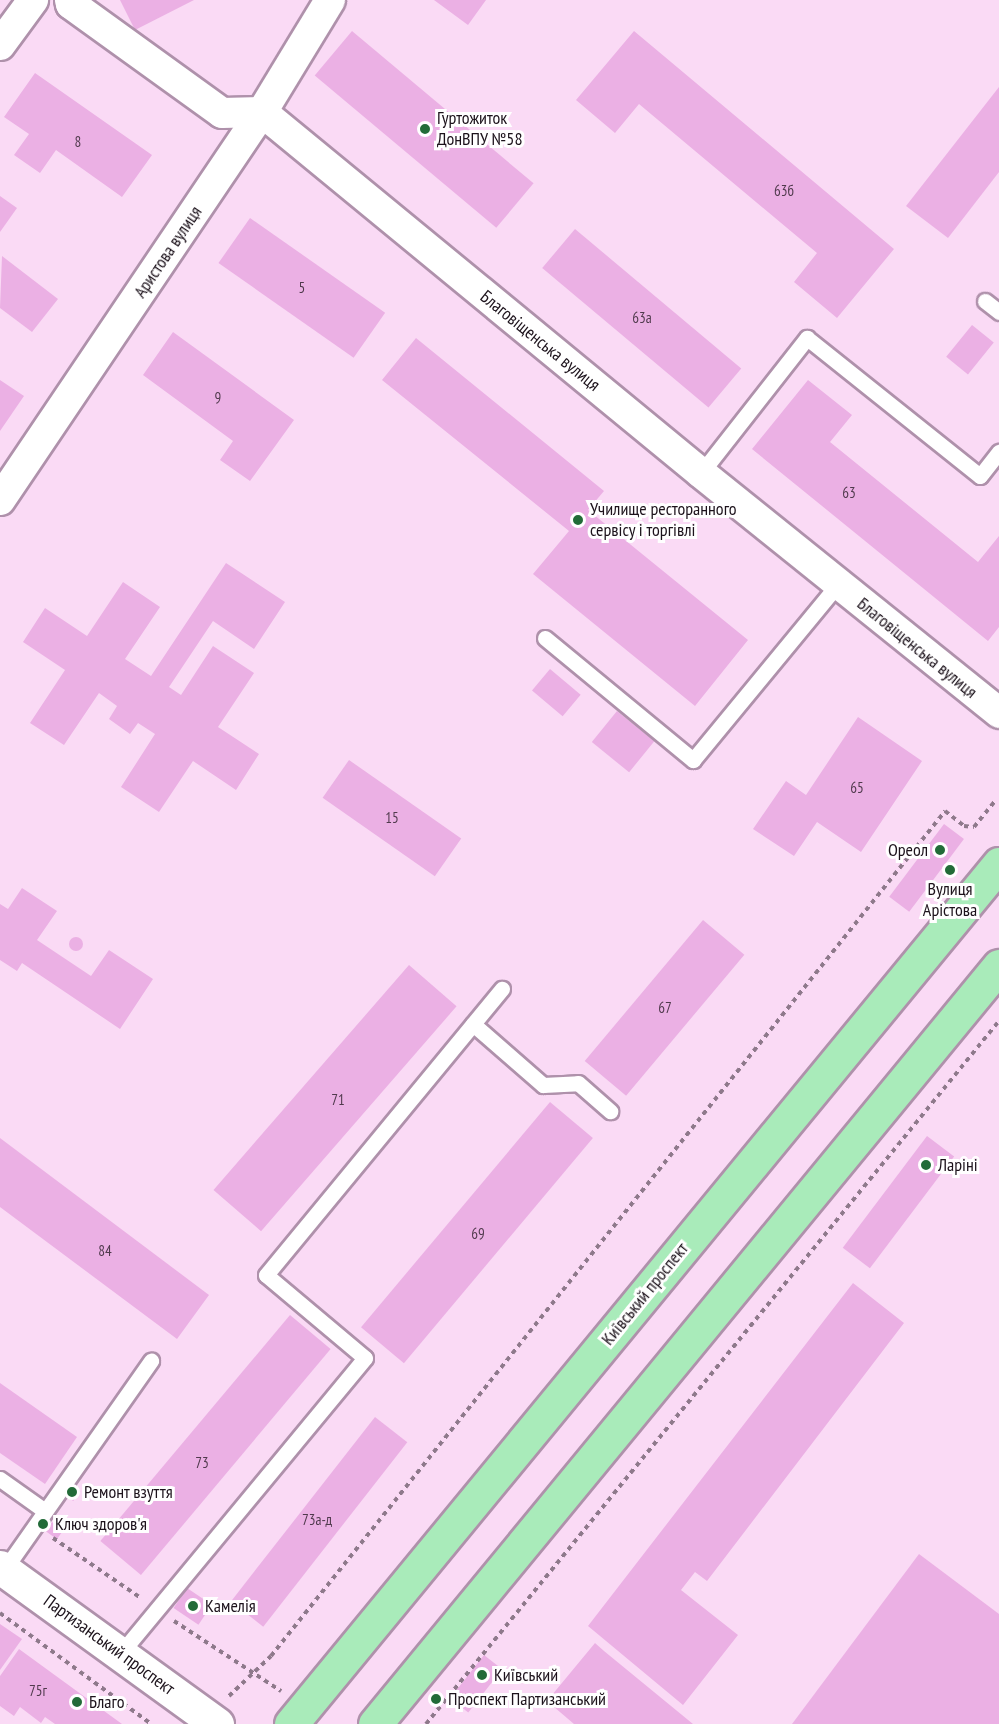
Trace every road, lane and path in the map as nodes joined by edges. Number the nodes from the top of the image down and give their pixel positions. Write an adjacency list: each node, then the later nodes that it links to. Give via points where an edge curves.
1 (33, 0): 4 (street)
2 (70, 0): 5 (street, via 222,113)
3 (330, 0): 5 (street, Аристова вулиця)
4 (0, 45)
5 (262, 112): 9 (street, Благовіщенська вулиця); 10 (street, Аристова вулиця)
6 (985, 301): 7 (lane)
7 (999, 312)
8 (999, 452): 9 (lane, via 980,476 807,338)
9 (700, 474): 11 (street, Благовіщенська вулиця)
10 (0, 500)
11 (838, 584): 12 (lane, via 693,760); 13 (street, Благовіщенська вулиця)
12 (545, 638)
13 (999, 713)
14 (996, 800): 27 (path, via 974,827 964,826 945,812 271,1656)
15 (999, 864): 29 (main road, Київський проспект)
16 (999, 966): 30 (main road)
17 (502, 989): 19 (lane)
18 (999, 1021): 31 (path)
19 (473, 1024): 20 (lane, via 543,1085 578,1083); 26 (lane, via 266,1275 365,1358)
20 (610, 1111)
21 (151, 1360): 23 (lane)
22 (0, 1479): 23 (lane)
23 (45, 1511): 24 (lane)
24 (2, 1568): 26 (street, Партизанський проспект)
25 (0, 1613): 28 (path)
26 (120, 1654): 27 (street, Партизанський проспект)
27 (213, 1721)
28 (149, 1724)
29 (291, 1724)
30 (375, 1724)
31 (426, 1724)

